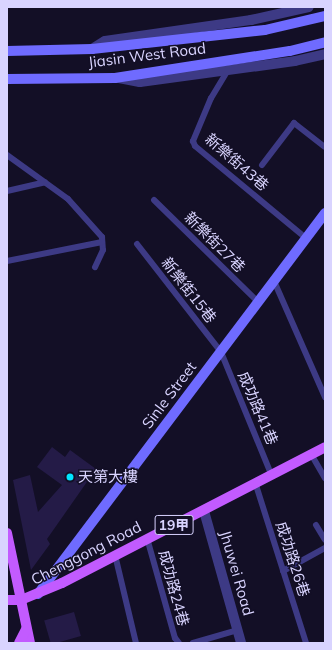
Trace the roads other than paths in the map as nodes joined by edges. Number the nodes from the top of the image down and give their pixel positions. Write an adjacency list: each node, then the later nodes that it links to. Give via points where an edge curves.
1 (309, 7): 4 (street, via 251,20 105,41)
2 (325, 16): 4 (street, Jiasin West Road, via 265,30)
3 (325, 42): 8 (street, Jiasin West Road, via 290,51)
4 (92, 49): 5 (street, Jiasin West Road)
5 (7, 51)
6 (325, 54): 7 (street, via 295,61)
7 (228, 70): 8 (street, via 140,82); 17 (lane, 新樂街43巷, via 211,98 193,142)
8 (115, 78): 9 (street, Jiasin West Road)
9 (7, 79)
10 (325, 147): 12 (lane, via 294,123)
11 (7, 155): 13 (lane)
12 (262, 165)
13 (45, 182): 14 (lane); 18 (lane, via 68,199 102,237)
14 (7, 191)
15 (154, 200): 23 (lane, 新樂街27巷)
16 (325, 213): 17 (street, Sinle Street)
17 (306, 238): 22 (street, Sinle Street)
18 (102, 242): 20 (lane); 21 (lane, via 103,250)
19 (137, 244): 24 (lane, 新樂街15巷)
20 (7, 261)
21 (95, 267)
22 (274, 281): 23 (street, Sinle Street); 25 (lane)
23 (258, 302): 24 (street, Sinle Street)
24 (220, 352): 28 (lane, 成功路41巷); 39 (street, Sinle Street)
25 (325, 397)
26 (325, 447): 27 (main road, Chenggong Road / 19甲)
27 (311, 454): 28 (main road, Chenggong Road / 19甲); 29 (lane)
28 (272, 474): 30 (main road, Chenggong Road / 19甲)
29 (325, 478)
30 (255, 482): 31 (main road, Chenggong Road / 19甲); 38 (lane, 成功路26巷)
31 (204, 511): 34 (main road, Chenggong Road / 19甲); 43 (street, Jhuwei Road)
32 (316, 525): 35 (lane)
33 (7, 533): 41 (main road)
34 (147, 538): 37 (main road, Chenggong Road / 19甲); 47 (lane, 成功路24巷, via 175,638)
35 (325, 540)
36 (325, 548): 38 (lane)
37 (114, 555): 39 (main road, Chenggong Road / 19甲); 46 (lane)
38 (283, 571): 50 (lane, 成功路26巷)
39 (38, 594): 41 (main road, Chenggong Road / 19甲)
40 (7, 600): 41 (main road, Chenggong Road / 19甲)
41 (21, 600): 42 (main road)
42 (26, 629): 44 (main road); 45 (main road)
43 (238, 630): 48 (lane, 成功路24巷); 49 (street, Jhuwei Road)
44 (19, 643)
45 (30, 643)
46 (136, 643)
47 (179, 643)
48 (193, 643)
49 (241, 643)
50 (306, 643)

